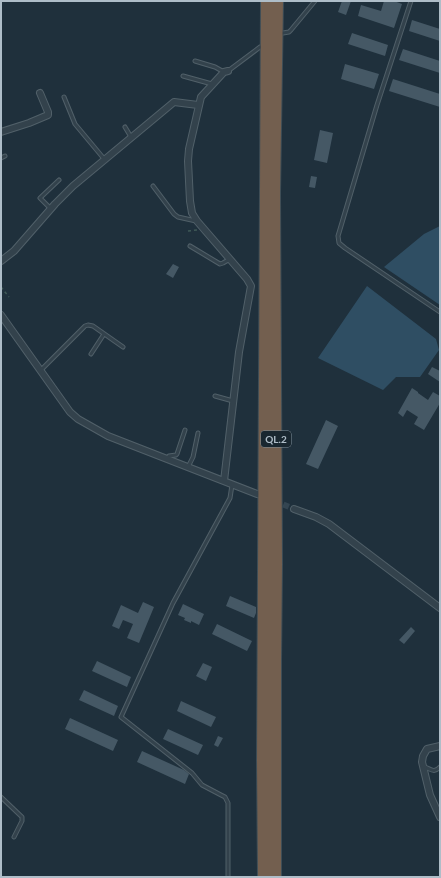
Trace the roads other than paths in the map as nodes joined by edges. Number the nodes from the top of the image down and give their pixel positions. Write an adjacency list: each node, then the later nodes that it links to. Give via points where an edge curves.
1 (267, 1): 49 (highway, QL.2)
2 (277, 1): 50 (highway, QL.2, via 274,193)
3 (315, 1): 5 (lane, via 289,32)
4 (411, 1): 25 (lane, via 338,236 339,243 345,248)
5 (283, 33)
6 (260, 47): 8 (lane)
7 (195, 61): 8 (lane)
8 (226, 71): 10 (street)
9 (183, 76): 10 (lane)
10 (212, 84): 13 (street, via 201,97)
11 (40, 93): 15 (street, via 48,114)
12 (64, 97): 17 (lane, via 75,124)
13 (198, 106): 16 (street, via 174,102); 21 (street, via 188,161 190,201 192,213)
14 (125, 127): 16 (lane)
15 (1, 132)
16 (131, 138): 17 (street)
17 (105, 160): 20 (street, via 72,186)
18 (59, 180): 20 (lane, via 40,198)
19 (153, 186): 21 (lane, via 174,214)
20 (51, 208): 24 (street, via 14,251)
21 (197, 221): 23 (street)
22 (190, 246): 23 (lane, via 220,264)
23 (230, 259): 32 (street, via 251,286)
24 (1, 261)
25 (440, 312)
26 (1, 315): 30 (street)
27 (104, 334): 28 (lane); 29 (lane); 30 (lane, via 93,326 85,326)
28 (123, 347)
29 (91, 354)
30 (40, 371): 35 (street, via 78,419 108,436)
31 (215, 396): 32 (lane)
32 (233, 401): 37 (street)
33 (185, 430): 35 (lane, via 177,454)
34 (198, 433): 36 (lane)
35 (167, 459): 36 (street)
36 (188, 467): 37 (street)
37 (224, 481): 38 (street)
38 (232, 485): 39 (street); 48 (lane, via 230,498 173,603 121,717 192,773 202,785 227,800)
39 (257, 494)
40 (294, 509): 41 (street, via 329,524)
41 (440, 608)
42 (440, 746): 43 (street, via 426,750 422,759)
43 (423, 767): 44 (lane, via 435,771); 46 (street, via 430,795)
44 (440, 767)
45 (1, 797): 47 (lane, via 22,817)
46 (440, 817)
47 (14, 837)
48 (228, 877)
49 (264, 877)
50 (275, 877)

